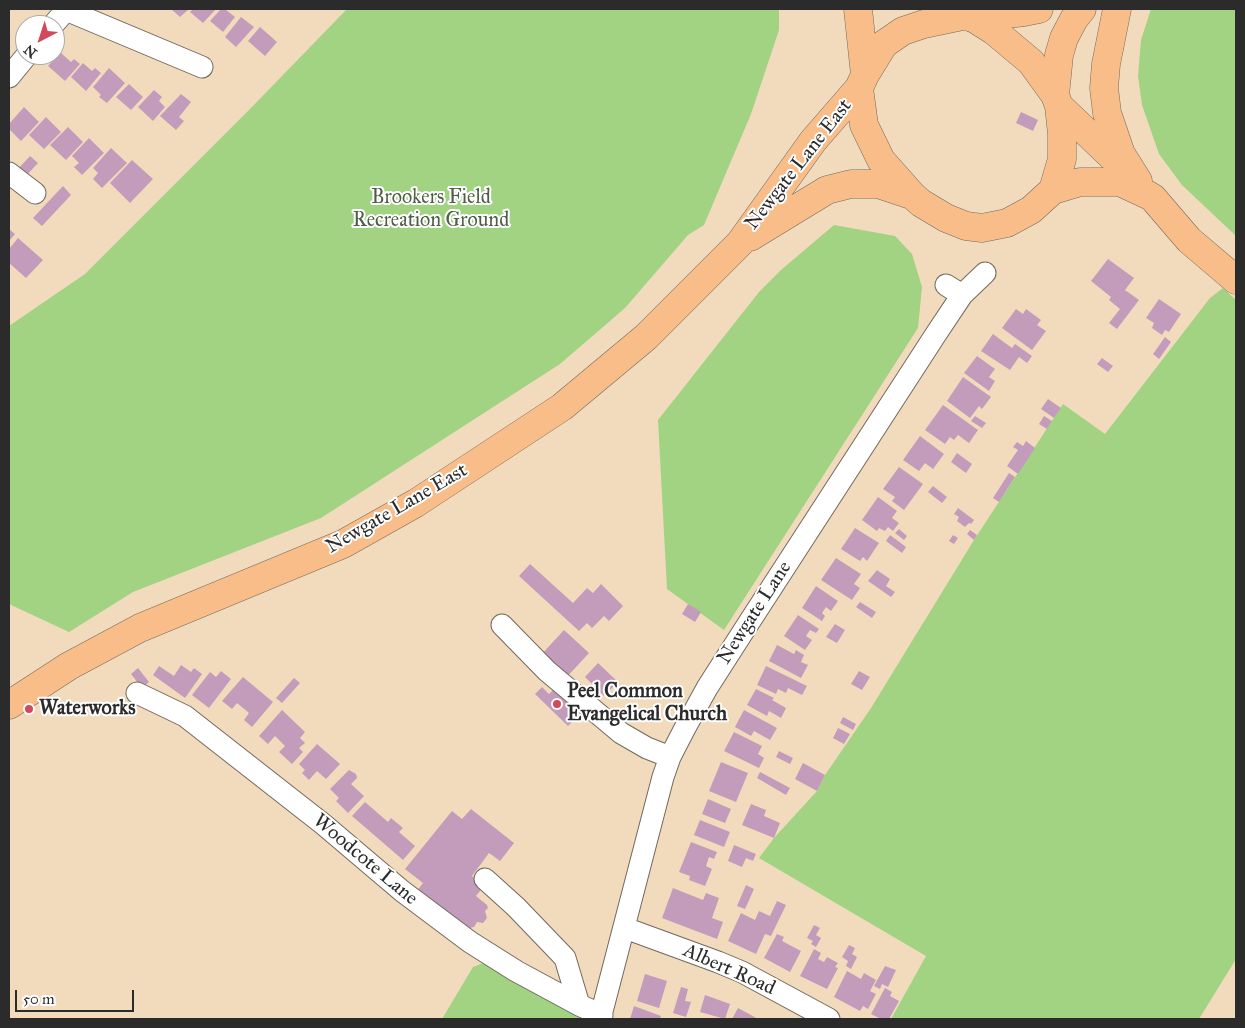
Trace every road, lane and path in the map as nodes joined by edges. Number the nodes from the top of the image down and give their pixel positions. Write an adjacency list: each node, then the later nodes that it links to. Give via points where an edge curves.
1 (858, 9): 10 (main road)
2 (1039, 9): 6 (main road, Newgate Lane East)
3 (1082, 9): 11 (main road, via 1064,38 1059,55)
4 (1118, 9): 13 (main road, via 1106,64 1107,113 1121,154)
5 (62, 14): 8 (street)
6 (966, 14): 10 (main road, Newgate Lane East, via 903,31 884,44); 11 (main road, via 994,31 1031,62)
7 (19, 65): 9 (street)
8 (202, 66)
9 (9, 77)
10 (862, 82): 16 (main road, via 864,125 881,160); 17 (main road, Newgate Lane East, via 813,141)
11 (1057, 101): 13 (main road); 14 (main road, via 1062,159)
12 (9, 173): 15 (street)
13 (1143, 188): 14 (main road, via 1120,182 1080,182); 19 (main road, via 1189,240)
14 (1053, 190): 16 (main road, via 1032,210 1016,219 982,228 946,218)
15 (36, 192)
16 (912, 195): 17 (main road, Newgate Lane East, via 878,184 851,184 828,190)
17 (740, 243): 22 (main road, Newgate Lane East, via 646,337 562,407 416,503 343,544 140,628 69,666)
18 (985, 273): 23 (street, Newgate Lane, via 954,290 707,688)
19 (1236, 280)
20 (502, 625): 23 (street, via 547,671 621,733)
21 (137, 693): 26 (street, Woodcote Lane, via 184,716 470,942)
22 (9, 705)
23 (670, 757): 25 (street, Newgate Lane)
24 (485, 879): 26 (street, via 566,958)
25 (625, 928): 27 (street, Newgate Lane); 28 (street, Albert Road, via 742,972)
26 (579, 1005): 27 (street, Woodcote Lane)
27 (601, 1017)
28 (830, 1019)

